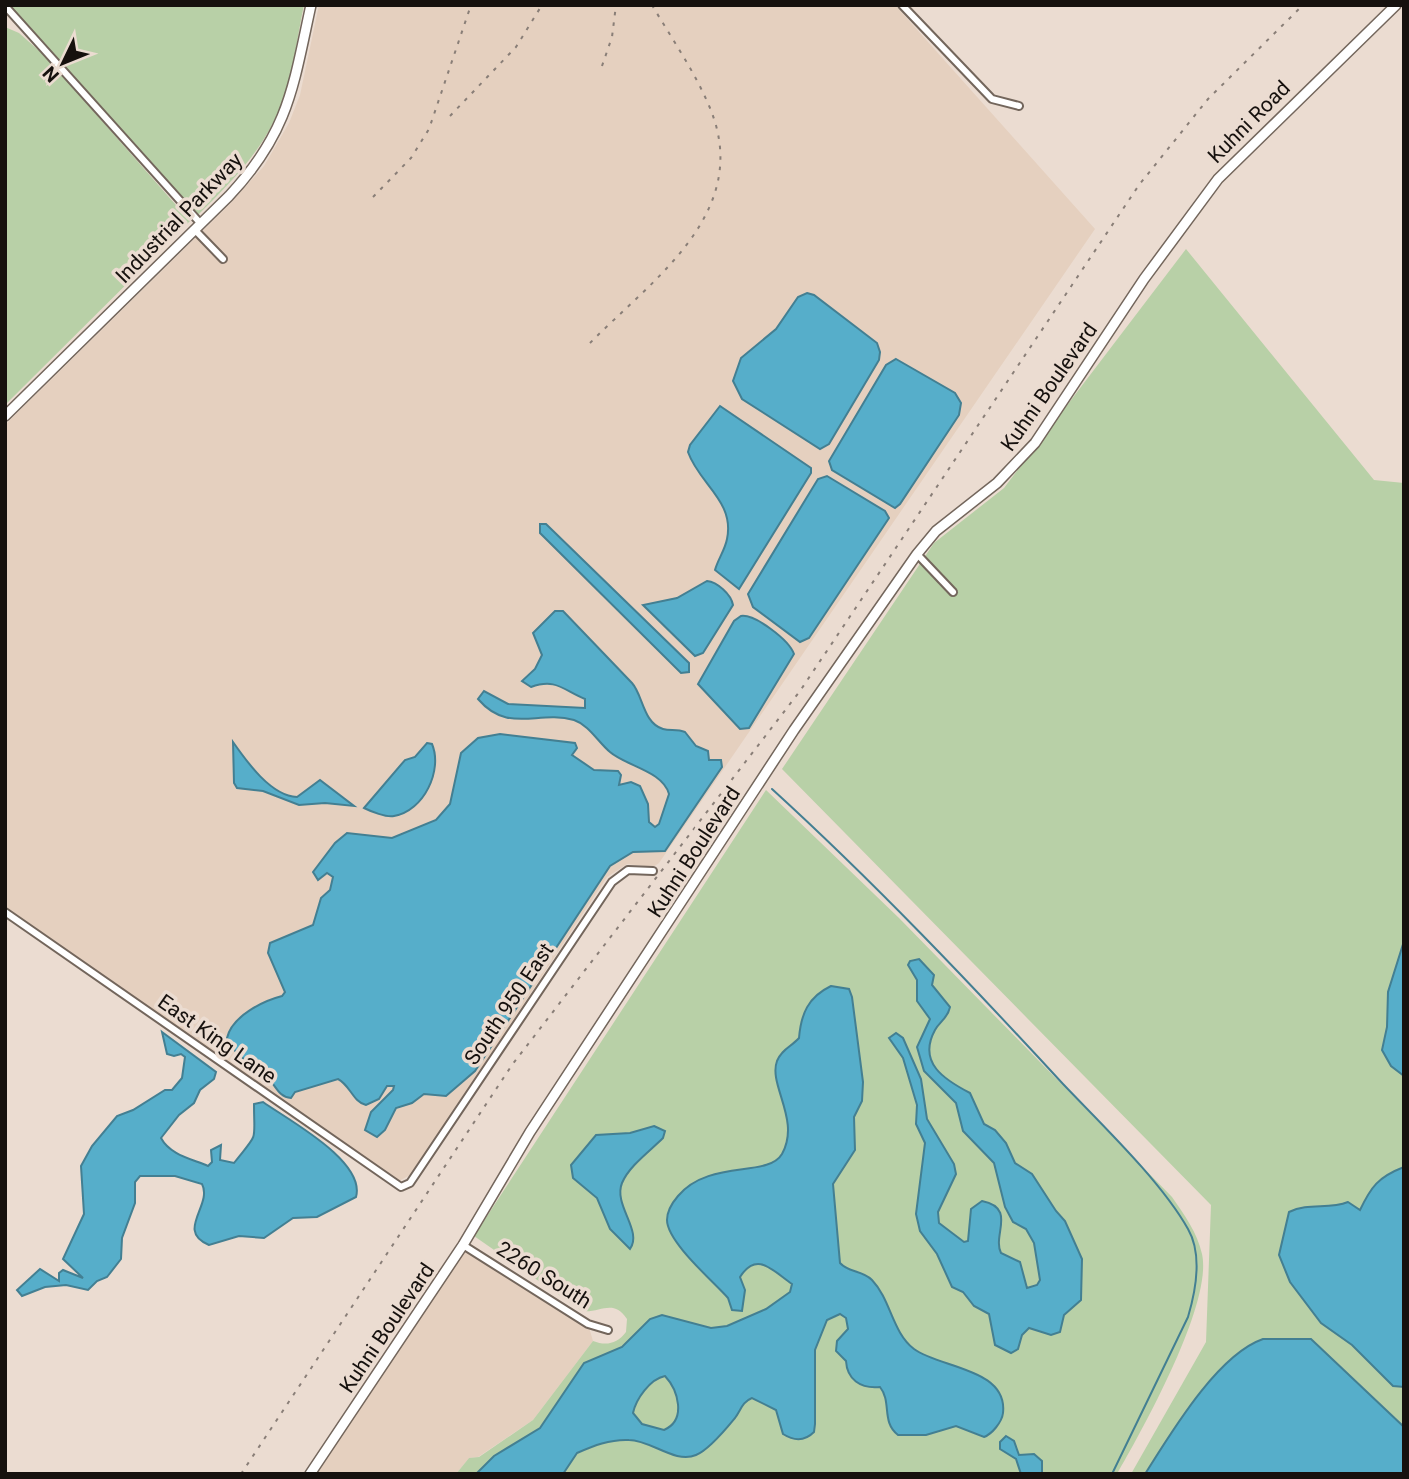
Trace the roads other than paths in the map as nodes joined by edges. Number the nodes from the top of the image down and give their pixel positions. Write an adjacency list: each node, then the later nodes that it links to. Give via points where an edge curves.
1 (312, 5): 6 (street, Industrial Parkway, via 282,123 253,169)
2 (902, 5): 5 (street, via 992,99)
3 (1395, 5): 8 (street, Kuhni Road, via 1218,179)
4 (6, 7): 6 (street)
5 (1019, 106)
6 (198, 227): 7 (street); 9 (street, Industrial Parkway)
7 (223, 259)
8 (1144, 279): 10 (street, Kuhni Boulevard, via 1035,443 997,483 936,531)
9 (5, 416)
10 (917, 554): 11 (street); 15 (street, Kuhni Boulevard, via 794,730 530,1132)
11 (953, 592)
12 (653, 871): 14 (street, South 950 East, via 633,869 612,882)
13 (5, 912): 14 (street, East King Lane, via 395,1185)
14 (410, 1183)
15 (463, 1245): 16 (street, 2260 South, via 588,1324); 17 (street, Kuhni Boulevard)
16 (608, 1330)
17 (310, 1474)

